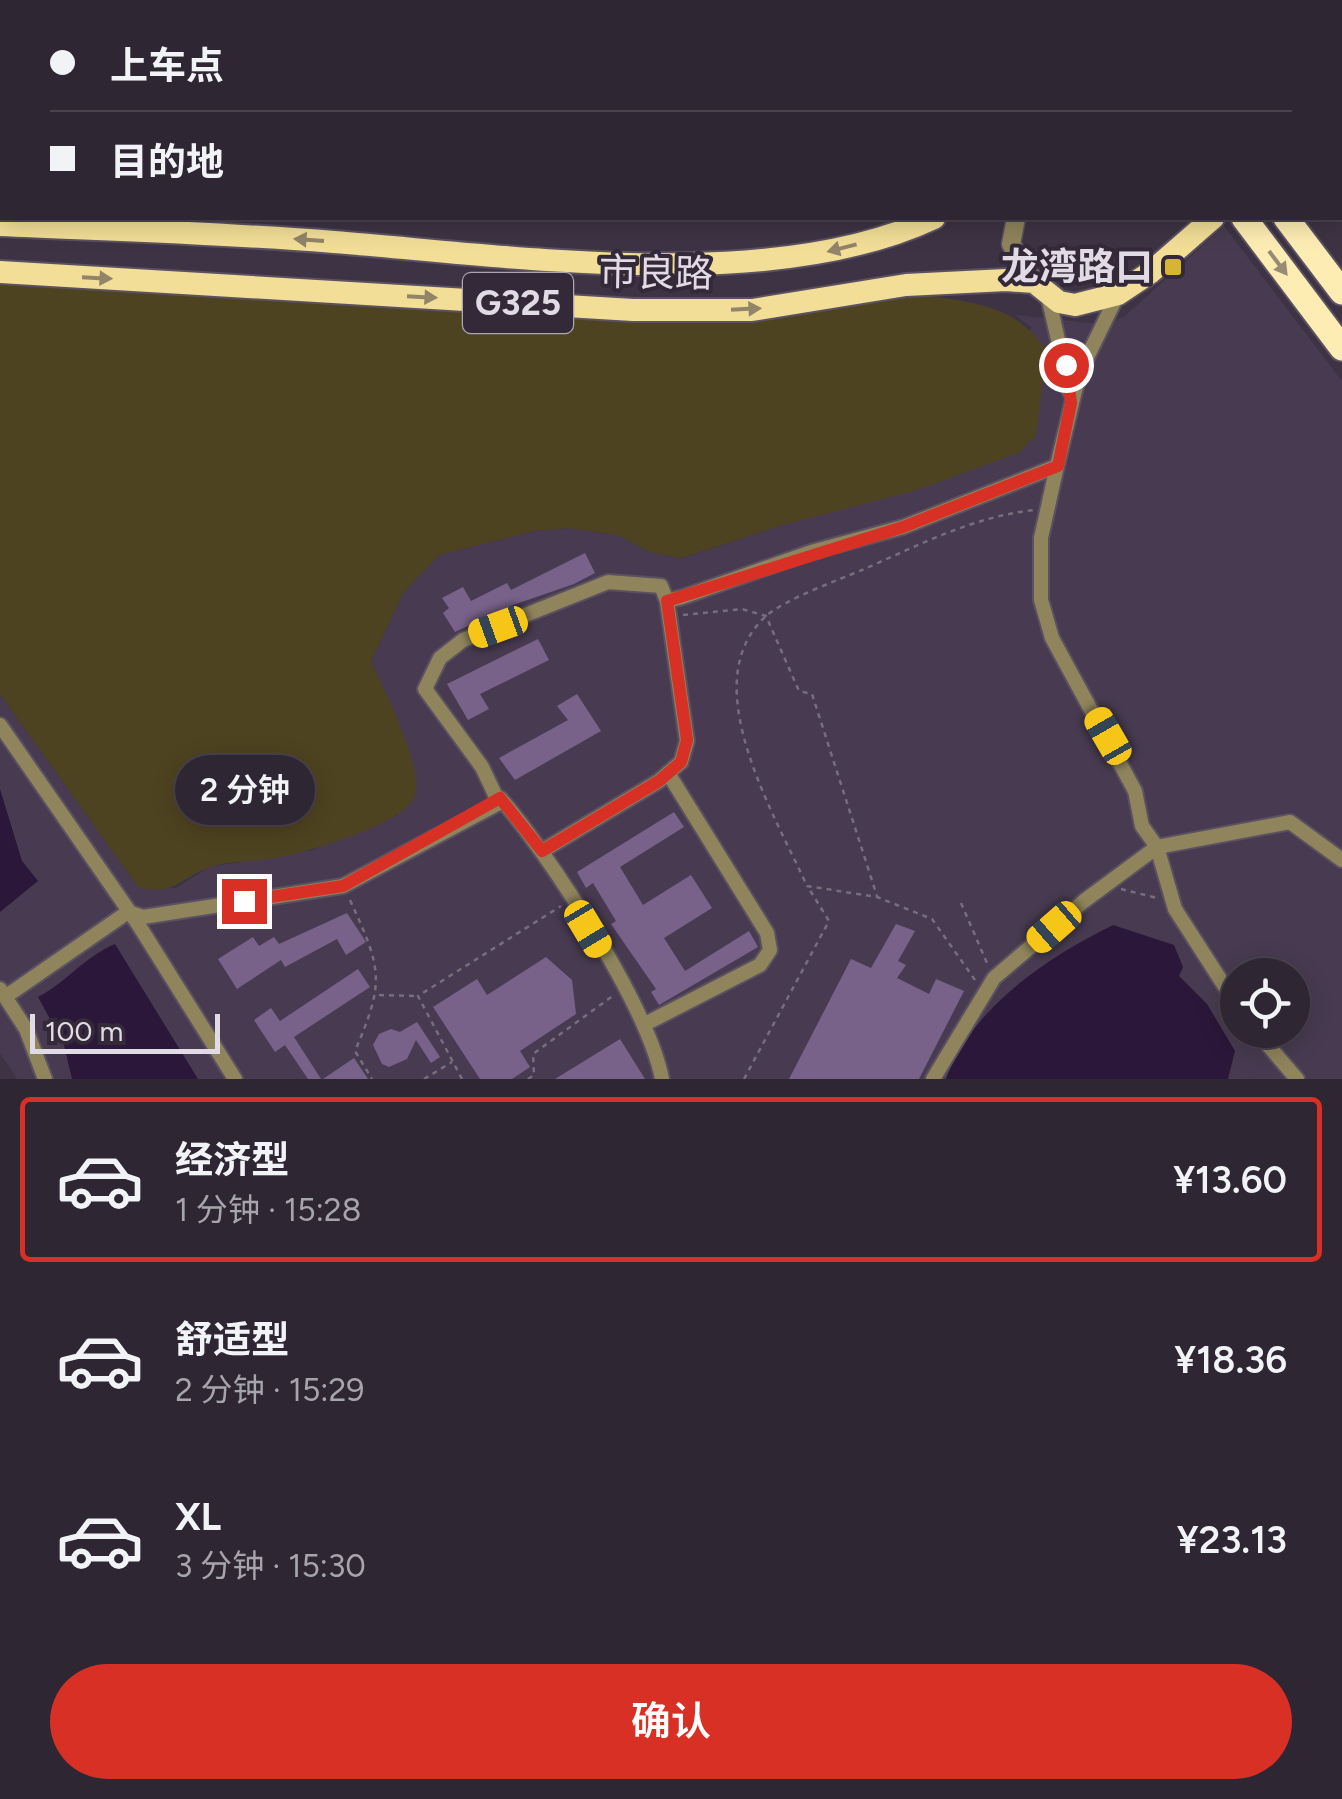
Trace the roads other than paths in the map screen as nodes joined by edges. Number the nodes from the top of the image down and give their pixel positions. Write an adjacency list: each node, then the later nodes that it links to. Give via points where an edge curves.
1 (930, 220): 6 (highway, 市良路 / G325, one-way to 6, via 800,258 616,263 261,236)
2 (1016, 220): 8 (street, via 1011,244)
3 (1211, 220): 10 (highway, 市良路 / G325)
4 (1245, 220): 11 (highway, one-way to 11)
5 (1288, 220): 9 (highway)
6 (0, 226)
7 (0, 272): 8 (highway, 市良路 / G325, one-way to 8, via 633,310 752,310 906,284)
8 (1041, 289): 10 (highway, 市良路 / G325, via 1076,305); 12 (street, via 1058,328)
9 (1341, 291)
10 (1118, 294): 12 (street)
11 (1342, 348)
12 (1071, 403): 13 (street)
13 (1058, 466): 14 (street, via 903,527); 18 (street, via 1045,509 1041,600 1052,638 1108,736 1135,791 1142,826)
14 (667, 601): 16 (street, via 687,740 681,762); 17 (street, via 661,586 608,582 463,640 440,658 425,689)
15 (0, 725): 21 (street)
16 (668, 774): 19 (street); 24 (street, via 767,933 770,950 760,965)
17 (500, 798): 19 (street); 21 (street, via 343,886 144,917)
18 (1157, 847): 20 (street, via 1290,822); 22 (street, via 1173,902); 29 (street, via 994,978)
19 (542, 851): 24 (street)
20 (1342, 860)
21 (128, 912): 23 (street); 27 (street)
22 (1220, 978)
23 (3, 993): 26 (street)
24 (645, 1024): 28 (street)
25 (1271, 1048): 30 (street)
26 (45, 1079)
27 (236, 1079)
28 (662, 1079)
29 (932, 1079)
30 (1297, 1079)

